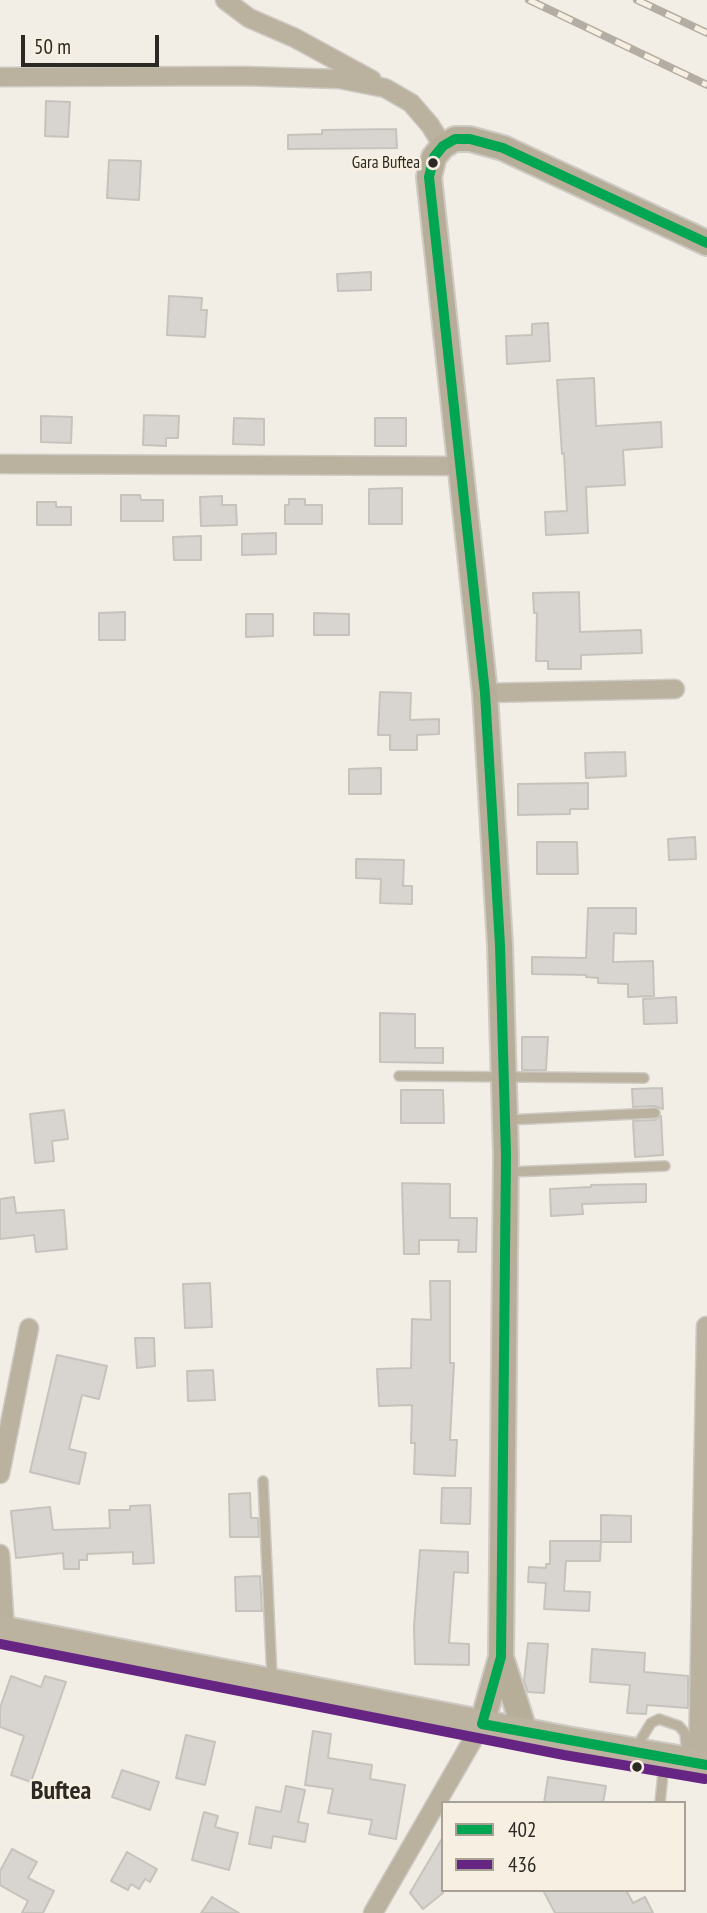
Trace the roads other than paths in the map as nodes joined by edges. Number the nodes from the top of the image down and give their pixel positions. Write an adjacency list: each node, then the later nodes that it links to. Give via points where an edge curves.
1 (225, 0): 3 (street, via 249,19 295,38)
2 (0, 77): 3 (street, via 298,77)
3 (385, 88): 4 (street, via 411,103)
4 (443, 146): 5 (main road, via 455,139 470,139 503,148); 7 (main road, via 434,157 429,177)
5 (707, 243)
6 (0, 464): 7 (street)
7 (461, 466): 9 (main road)
8 (675, 689): 9 (street)
9 (485, 694): 11 (main road)
10 (399, 1076): 11 (lane)
11 (505, 1078): 12 (lane); 14 (main road)
12 (644, 1078)
13 (655, 1113): 14 (lane)
14 (505, 1120): 16 (main road)
15 (665, 1166): 16 (lane)
16 (506, 1172): 23 (main road)
17 (706, 1326): 28 (street)
18 (29, 1328): 19 (street)
19 (0, 1474)
20 (263, 1481): 24 (lane)
21 (0, 1554): 22 (street)
22 (3, 1630): 24 (main road)
23 (500, 1657): 25 (main road); 26 (main road)
24 (272, 1683): 25 (main road)
25 (482, 1724): 26 (main road); 30 (street)
26 (525, 1732): 27 (main road)
27 (633, 1753): 28 (main road); 28 (lane, via 651,1723 659,1719 685,1733)
28 (689, 1763): 29 (lane)
29 (661, 1801)
30 (373, 1913)

